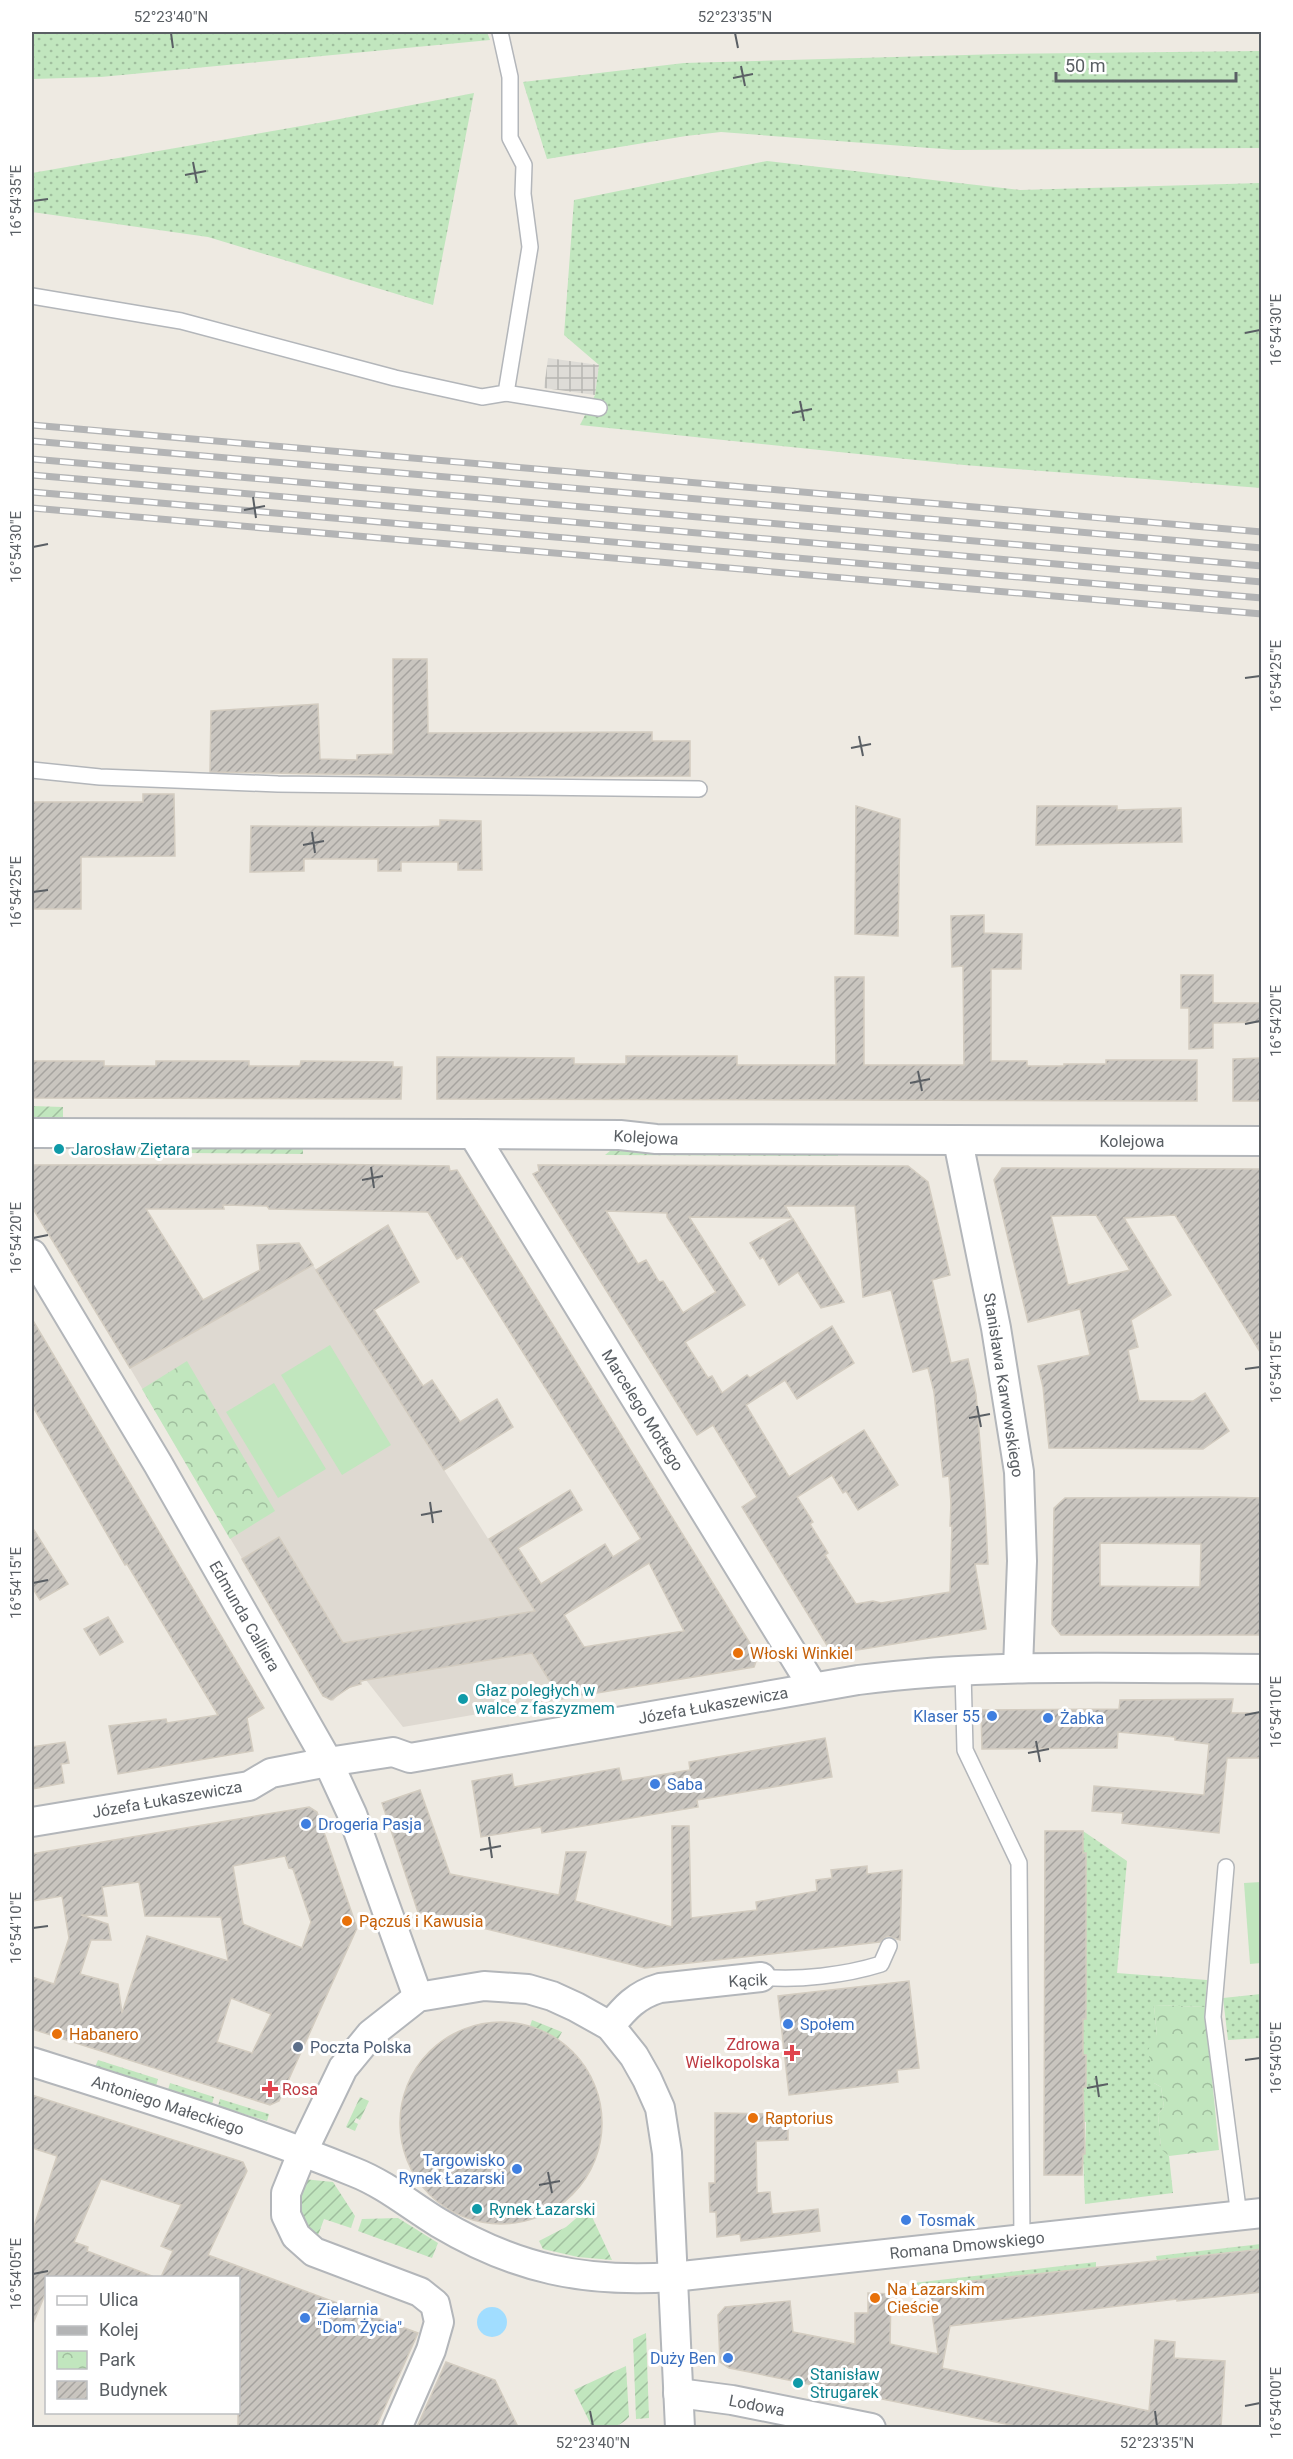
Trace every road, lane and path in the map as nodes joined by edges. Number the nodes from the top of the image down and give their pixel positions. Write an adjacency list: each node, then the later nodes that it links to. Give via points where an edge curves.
1 (500, 32): 3 (lane, via 510,77 510,138 524,165 523,194 530,248)
2 (32, 296): 3 (lane, via 181,321 482,397)
3 (506, 393): 4 (lane)
4 (599, 408)
5 (32, 770): 6 (lane, via 100,777 278,784)
6 (699, 789)
7 (32, 1133): 8 (street, Kolejowa)
8 (473, 1134): 9 (street, Kolejowa); 15 (street, Marcelego Mottego)
9 (958, 1141): 10 (street, Kolejowa); 12 (street, Stanisława Karwowskiego, via 996,1328 1019,1472 1022,1561)
10 (1262, 1141)
11 (32, 1254): 16 (street, Edmunda Calliera, via 158,1464)
12 (1018, 1668): 13 (street, Józefa Łukaszewicza); 14 (street, Józefa Łukaszewicza)
13 (1262, 1669)
14 (963, 1671): 15 (street, Józefa Łukaszewicza, via 919,1672); 26 (lane, via 965,1750 1019,1863)
15 (813, 1687): 16 (street, Józefa Łukaszewicza, via 410,1758 393,1752)
16 (328, 1762): 17 (street, Józefa Łukaszewicza, via 271,1773 249,1786); 21 (street, Edmunda Calliera, via 352,1814)
17 (32, 1822)
18 (1226, 1867): 25 (lane, via 1214,2017)
19 (889, 1946): 20 (lane, Kącik, via 880,1964 861,1970 777,1979)
20 (761, 1977): 22 (street, Kącik, via 645,1992 626,2006)
21 (418, 1997): 22 (street, via 484,1986 528,1989 552,1996); 24 (street, via 352,2054)
22 (610, 2026): 27 (street, via 634,2056 660,2108 667,2153)
23 (32, 2062): 24 (street, Antoniego Małeckiego)
24 (303, 2151): 27 (street, via 362,2175 486,2249 543,2269 621,2279); 29 (street, via 286,2193 286,2215 296,2236 314,2252 420,2292 435,2304 440,2322)
25 (1250, 2214): 26 (street, Romana Dmowskiego)
26 (1022, 2239): 27 (street, Romana Dmowskiego)
27 (674, 2277): 28 (street)
28 (678, 2393): 30 (street); 31 (street, Lodowa)
29 (397, 2427)
30 (680, 2427)
31 (871, 2427)

